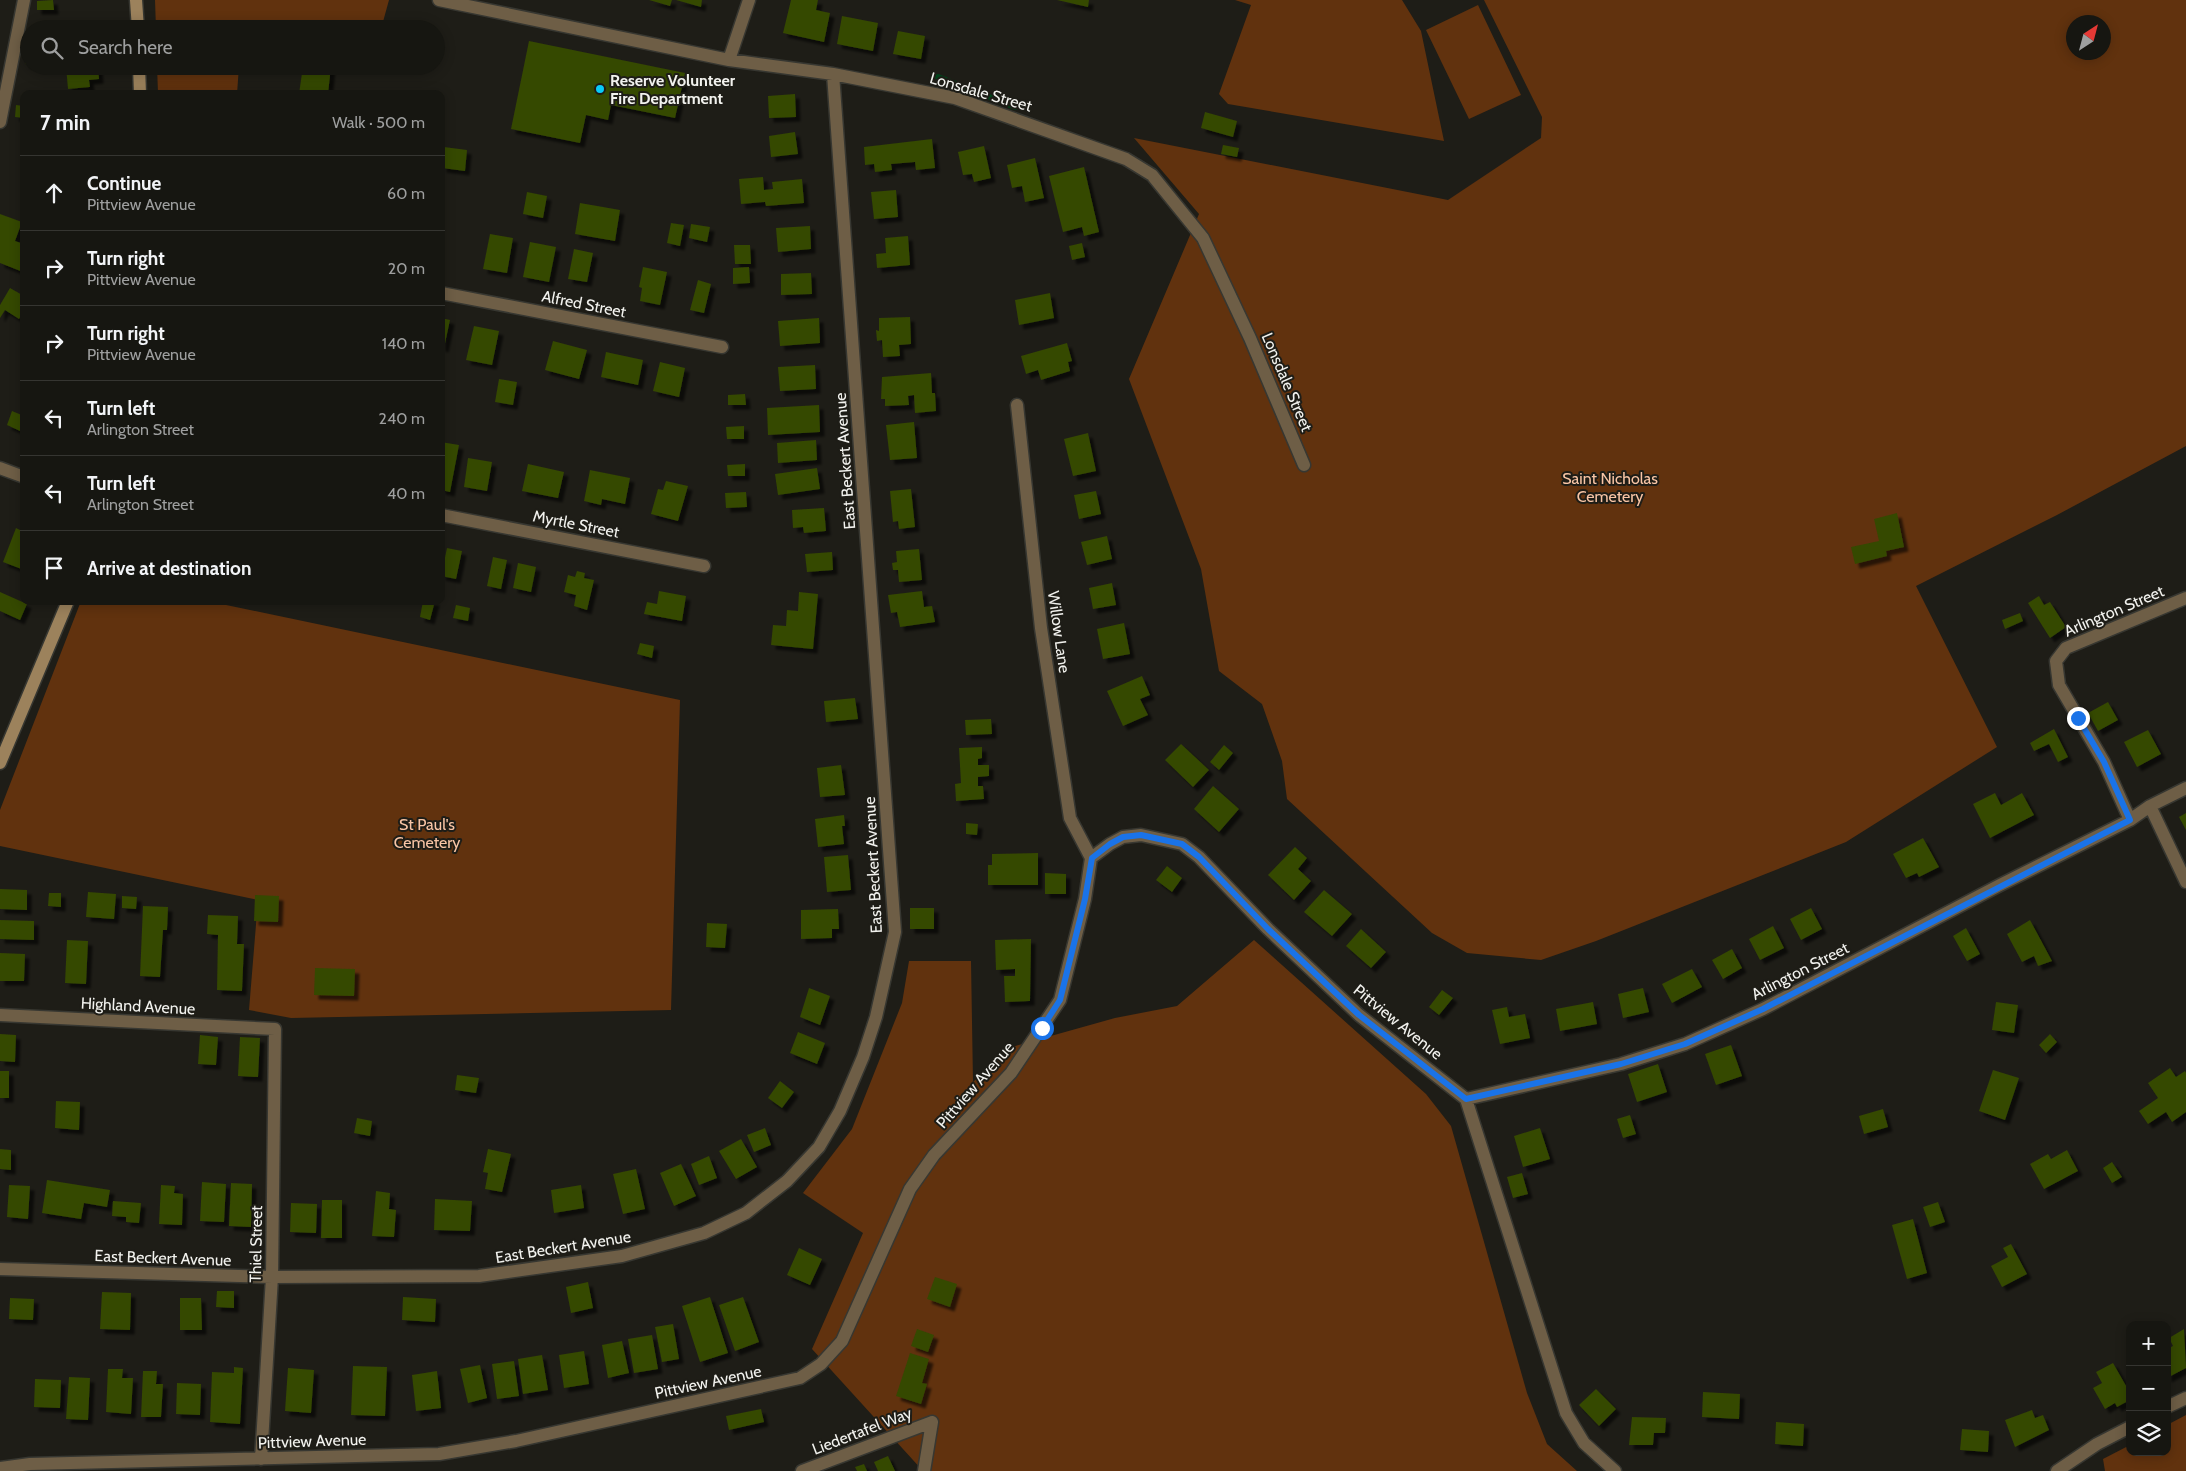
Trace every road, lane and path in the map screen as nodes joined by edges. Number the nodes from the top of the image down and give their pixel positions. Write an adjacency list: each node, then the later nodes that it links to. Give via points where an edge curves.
1 (24, 0): 6 (street)
2 (136, 0): 7 (street)
3 (439, 0): 8 (street, Lonsdale Street)
4 (749, 0): 8 (street)
5 (20, 20): 12 (street)
6 (20, 20)
7 (137, 20)
8 (729, 60): 9 (street, Lonsdale Street)
9 (833, 74): 16 (street, Lonsdale Street, via 955,98 1126,159 1152,175 1203,238); 33 (street, East Beckert Avenue, via 896,932 876,1016 840,1111 819,1148 787,1181 746,1213 704,1234 622,1256 479,1276)
10 (139, 75): 11 (street)
11 (140, 90)
12 (0, 122)
13 (445, 295): 14 (street, Alfred Street)
14 (722, 347)
15 (1017, 405): 27 (street, Willow Lane, via 1041,628 1070,818)
16 (1304, 465)
17 (0, 468): 18 (street)
18 (20, 476)
19 (445, 516): 20 (street, Myrtle Street)
20 (704, 566)
21 (2186, 598): 26 (street, Arlington Street, via 2066,648 2056,661 2059,685 2104,762)
22 (66, 605): 23 (street)
23 (0, 763)
24 (2186, 788): 25 (street, Arlington Street)
25 (2150, 806): 26 (street, Arlington Street); 28 (street)
26 (2130, 820): 31 (street, Arlington Street, via 1763,1009 1685,1044 1621,1064)
27 (1092, 858): 31 (street, Pittview Avenue, via 1123,837 1141,835 1182,844 1359,1015); 37 (street, Pittview Avenue, via 1060,1000 1011,1073 934,1155 910,1189 842,1341 821,1364 800,1378 516,1441 439,1454)
28 (2186, 882)
29 (0, 1015): 30 (street, Highland Avenue)
30 (275, 1029): 33 (street, Thiel Street)
31 (1466, 1099): 41 (street, via 1566,1413 1584,1443)
32 (0, 1269): 33 (street, East Beckert Avenue)
33 (272, 1278): 37 (street, Thiel Street)
34 (2186, 1398): 35 (street)
35 (2171, 1405)
36 (2126, 1429): 42 (street, via 2097,1444)
37 (261, 1459): 38 (street, Pittview Avenue, via 30,1464)
38 (0, 1468)
39 (802, 1471): 40 (street, Liedertafel Way, via 932,1422)
40 (924, 1471)
41 (1615, 1471)
42 (2058, 1471)

